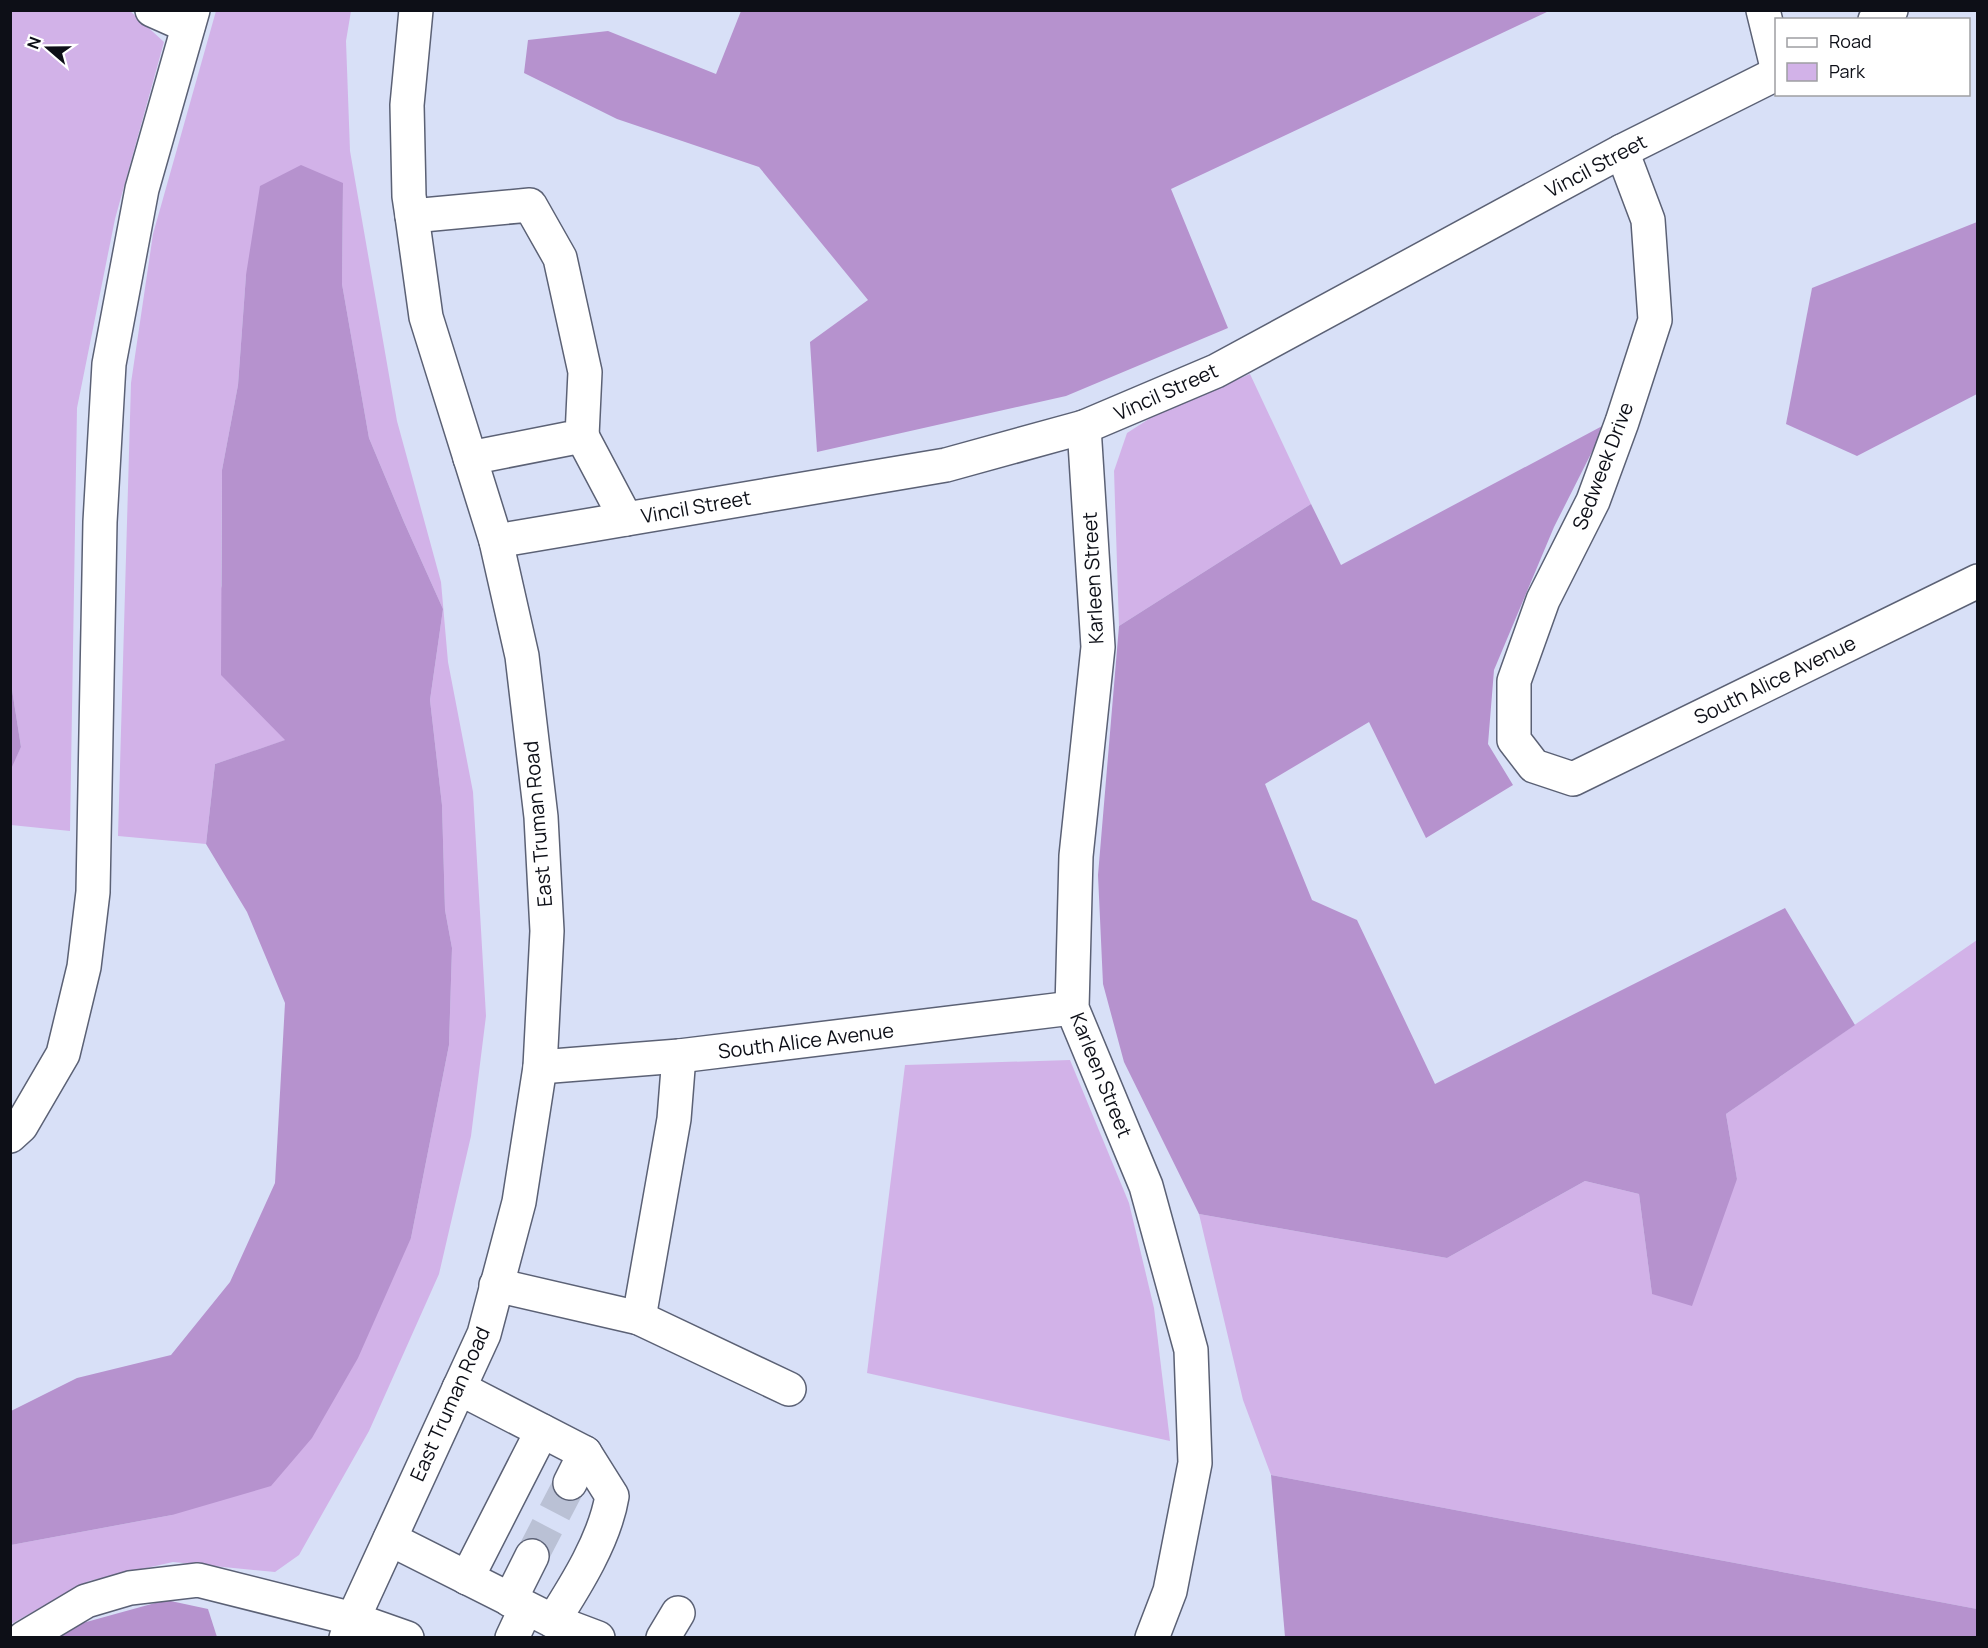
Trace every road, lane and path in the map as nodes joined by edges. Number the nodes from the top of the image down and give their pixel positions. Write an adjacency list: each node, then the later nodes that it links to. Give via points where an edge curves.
1 (152, 10): 5 (street)
2 (416, 10): 10 (street, East Truman Road, via 407,105)
3 (1763, 10): 7 (street)
4 (1892, 10): 6 (street)
5 (191, 18): 21 (street, via 142,189 109,363 100,522 93,892 84,967 63,1054 21,1126)
6 (1878, 18)
7 (1775, 59)
8 (1775, 74): 9 (street, Vincil Street)
9 (1622, 151): 11 (street, Vincil Street, via 1216,371); 17 (street, Sedweek Drive, via 1648,220 1655,320 1593,501 1543,600 1514,681 1514,740 1534,766)
10 (412, 216): 12 (street, via 530,205 560,258 585,372); 13 (street, East Truman Road, via 426,317)
11 (1084, 427): 14 (street, Vincil Street, via 946,465); 18 (street, Karleen Street, via 1098,647 1076,856)
12 (582, 436): 13 (street); 14 (street)
13 (470, 458): 15 (street, East Truman Road)
14 (626, 519): 15 (street, Vincil Street)
15 (496, 541): 20 (street, East Truman Road, via 522,656 541,817 546,931)
16 (1977, 581): 17 (street, South Alice Avenue)
17 (1573, 779)
18 (1072, 1008): 19 (street, South Alice Avenue); 38 (street, Karleen Street, via 1146,1186 1191,1350 1195,1463 1170,1592)
19 (679, 1056): 20 (street, South Alice Avenue); 23 (street, via 674,1119)
20 (540, 1067): 22 (street, East Truman Road, via 519,1202)
21 (10, 1136)
22 (496, 1286): 23 (street); 24 (street, East Truman Road, via 484,1334)
23 (639, 1318): 25 (street)
24 (459, 1388): 26 (street); 29 (street, East Truman Road)
25 (789, 1389)
26 (542, 1431): 27 (street); 31 (street)
27 (585, 1453): 28 (street); 32 (street, via 612,1496 608,1516 574,1588)
28 (570, 1483)
29 (390, 1539): 31 (street); 33 (street, East Truman Road)
30 (532, 1556): 32 (street)
31 (467, 1578): 32 (street)
32 (530, 1609): 36 (street); 37 (street)
33 (345, 1631): 34 (street, via 198,1580 130,1588 86,1601); 35 (street)
34 (24, 1638)
35 (407, 1638)
36 (512, 1638)
37 (598, 1638)
38 (1152, 1638)

